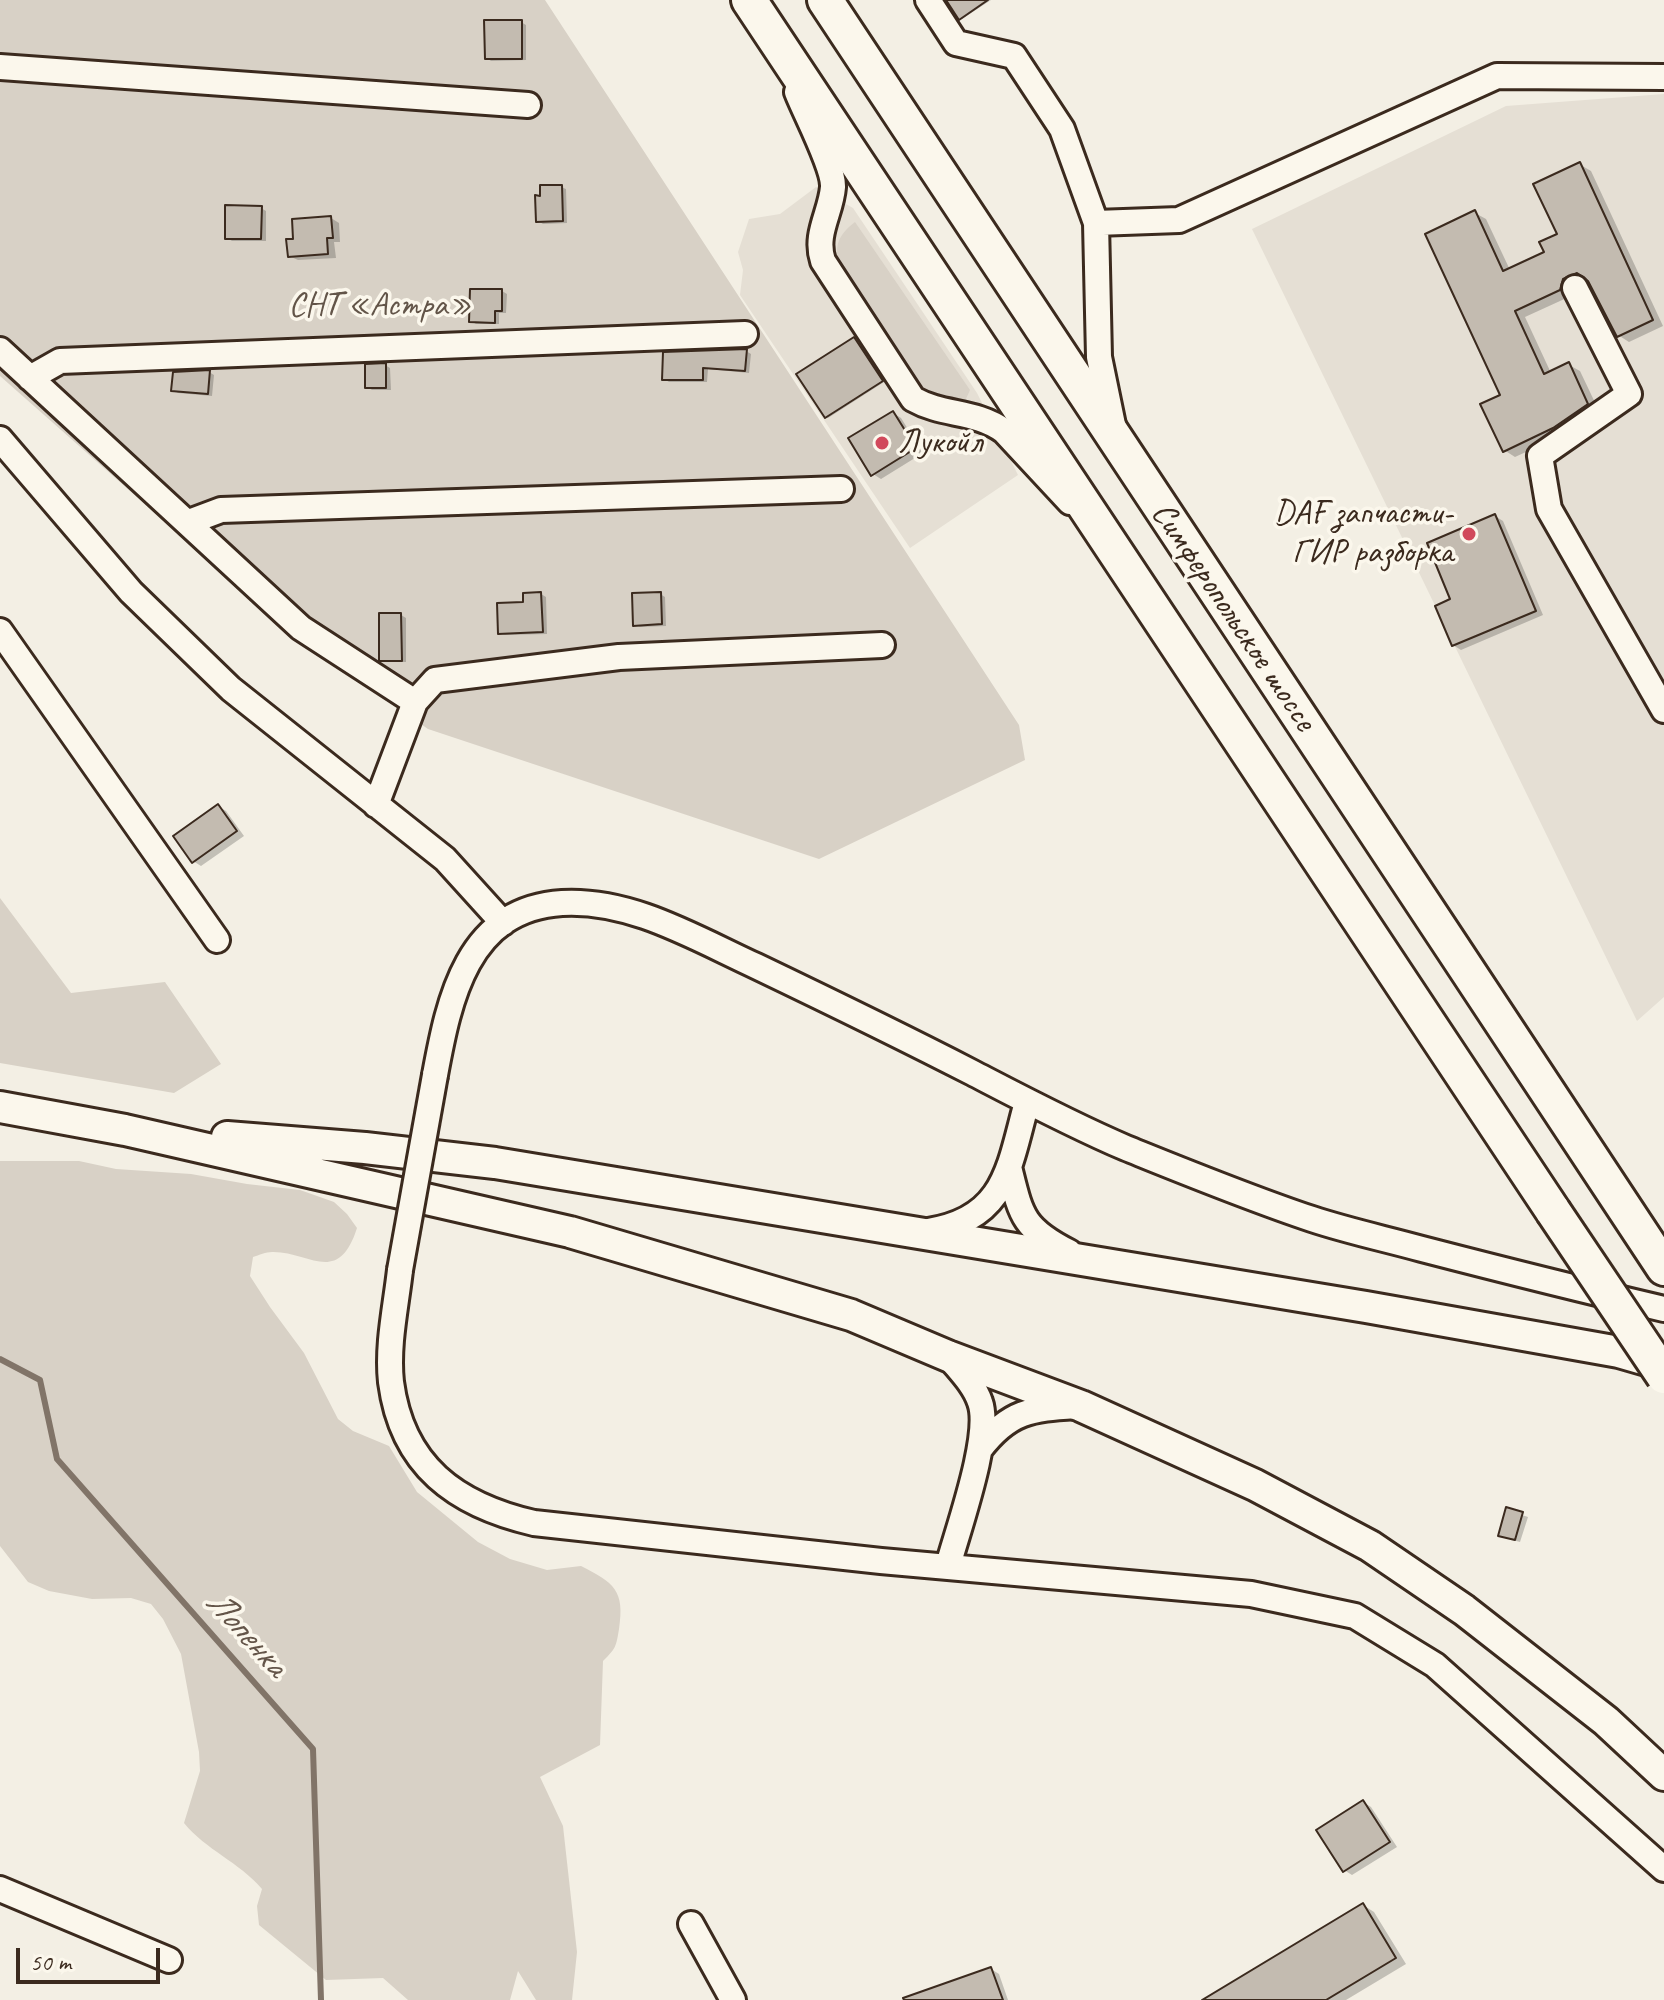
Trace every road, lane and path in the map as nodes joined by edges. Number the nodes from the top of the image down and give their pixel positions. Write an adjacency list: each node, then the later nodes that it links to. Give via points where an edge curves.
1 (749, 0): 4 (highway, Симферопольское шоссе)
2 (825, 0): 14 (highway, Симферопольское шоссе)
3 (928, 0): 8 (street, via 956,43 1014,56 1062,129)
4 (774, 38): 17 (highway, Симферопольское шоссе); 17 (street, via 832,173 819,242 823,261 913,399 928,408 993,423)
5 (0, 67): 7 (street)
6 (1664, 77): 8 (street, via 1497,76 1179,220)
7 (528, 105)
8 (1096, 223): 14 (street, via 1099,357)
9 (1575, 288): 21 (street, via 1629,394 1540,456 1549,509)
10 (745, 334): 12 (street, via 60,361)
11 (0, 350): 12 (street)
12 (30, 378): 16 (street)
13 (0, 439): 22 (street, via 131,592 231,689)
14 (1116, 443): 31 (highway, Симферопольское шоссе)
15 (841, 489): 16 (street, via 221,510)
16 (189, 522): 20 (street, via 301,628)
17 (1108, 538): 35 (highway, Симферопольское шоссе, bridge)
18 (0, 631): 24 (street)
19 (882, 645): 20 (street, via 604,659 435,680)
20 (415, 702): 22 (street)
21 (1664, 710)
22 (376, 805): 23 (street, via 445,859)
23 (503, 923): 25 (street, via 530,909 561,903 609,905 664,923); 38 (street, bridge, via 480,943 454,990 400,1270 391,1381 411,1447 430,1472 475,1504 534,1523)
24 (217, 940)
25 (1027, 1102): 28 (street); 32 (street, via 1123,1146 1315,1220)
26 (0, 1107): 27 (main road)
27 (125, 1130): 29 (main road, via 495,1163); 33 (main road, via 570,1232 851,1315)
28 (1009, 1167): 29 (street, via 997,1193 976,1215 952,1227); 30 (street, via 1027,1223 1042,1238)
29 (918, 1232): 30 (main road)
30 (1086, 1260): 34 (main road, via 1619,1352)
31 (1664, 1268)
32 (1664, 1309)
33 (948, 1356): 36 (main road); 37 (street, via 980,1402)
34 (1664, 1365)
35 (1664, 1376)
36 (1081, 1406): 37 (street, via 1038,1408 1014,1416 995,1429); 39 (main road, via 1255,1485 1370,1546 1464,1610 1606,1721)
37 (979, 1451): 38 (street)
38 (948, 1566): 40 (street, via 1251,1594 1355,1616 1435,1665)
39 (1664, 1775)
40 (1664, 1869)
41 (0, 1889): 43 (street)
42 (691, 1924): 44 (street)
43 (169, 1960)
44 (733, 2000)

